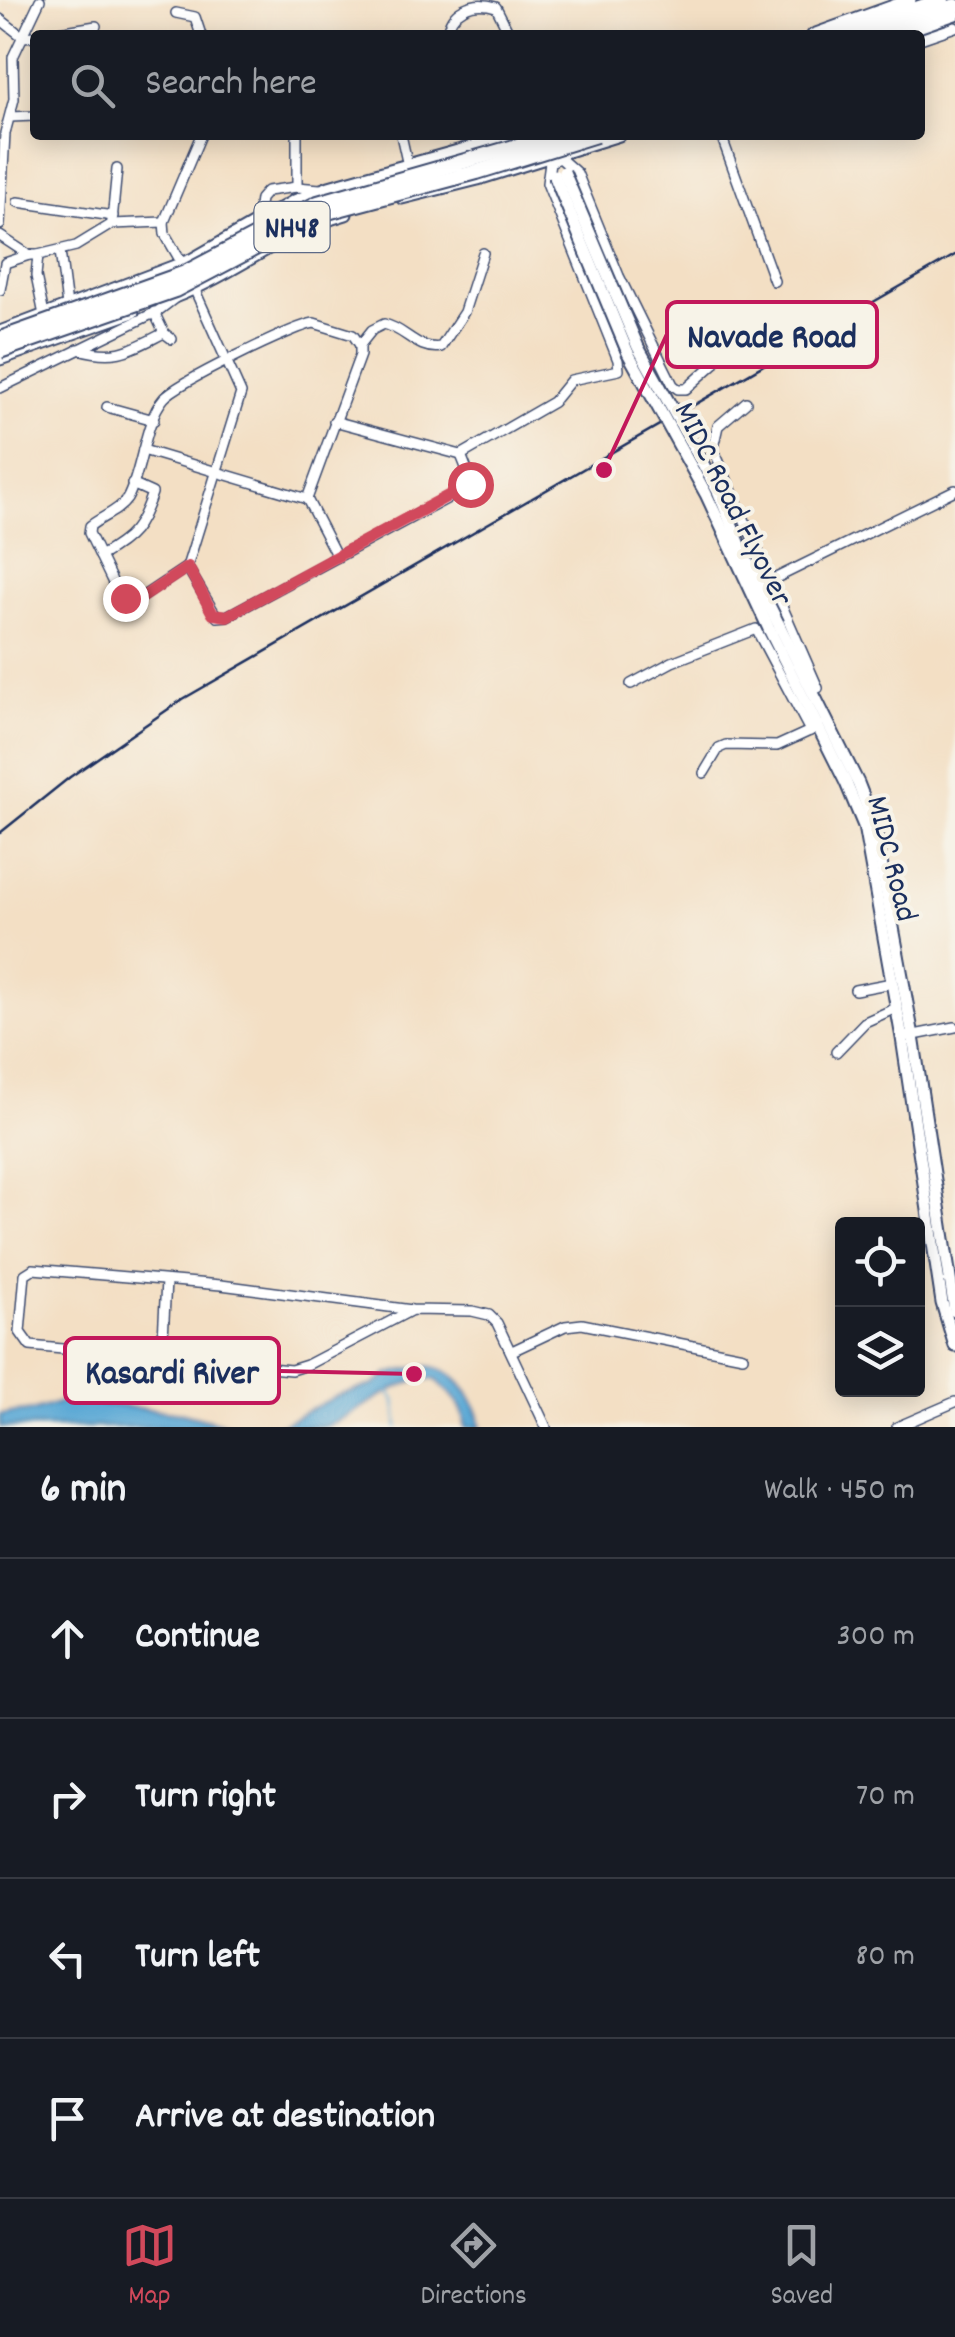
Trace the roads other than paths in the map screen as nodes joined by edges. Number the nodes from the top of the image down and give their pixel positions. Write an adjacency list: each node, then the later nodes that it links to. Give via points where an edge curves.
1 (40, 0): 19 (street)
2 (910, 0): 14 (main road)
3 (942, 0): 15 (highway)
4 (955, 6): 16 (highway)
5 (176, 13): 11 (street, via 195,17)
6 (955, 14): 17 (main road)
7 (0, 19): 19 (street)
8 (96, 26): 10 (street)
9 (955, 27): 20 (street)
10 (81, 30)
11 (199, 30)
12 (447, 30): 13 (street, via 466,6 483,3 496,7)
13 (508, 30)
14 (827, 30)
15 (855, 30)
16 (888, 30)
17 (909, 30)
18 (30, 36): 19 (street)
19 (22, 37): 22 (street, via 13,57)
20 (925, 38)
21 (30, 116): 22 (street)
22 (10, 117): 42 (street)
23 (199, 140): 40 (street)
24 (298, 140): 36 (street)
25 (402, 140): 34 (street)
26 (539, 140): 54 (highway, NH48, bridge, via 337,196 185,273)
27 (546, 140): 33 (main road)
28 (555, 140): 33 (main road)
29 (580, 140): 57 (highway, NH48, bridge, via 320,214 175,290)
30 (608, 140): 33 (main road)
31 (723, 140): 48 (street)
32 (474, 141): 34 (main road)
33 (556, 163): 50 (main road, via 334,217); 61 (street, via 577,173 673,385 686,390); 68 (street, via 547,183 619,370 571,380 553,402); 77 (main road, MIDC Road Flyover, bridge, via 628,353)
34 (408, 166): 37 (main road)
35 (117, 169): 39 (street)
36 (298, 187): 37 (street); 41 (street, via 262,194)
37 (323, 190): 41 (main road)
38 (18, 202): 39 (street)
39 (113, 220): 40 (street); 44 (street, via 88,241)
40 (164, 222): 47 (street)
41 (257, 222): 47 (main road)
42 (0, 225)
43 (0, 236): 46 (street)
44 (60, 251): 46 (street); 51 (street)
45 (483, 253): 56 (street, via 464,312 442,347 417,344 384,324)
46 (34, 255): 49 (street, via 5,263); 53 (street)
47 (183, 263): 50 (street); 51 (main road)
48 (774, 281)
49 (0, 290)
50 (188, 291): 52 (street); 55 (main road); 60 (street)
51 (67, 306): 53 (main road)
52 (154, 312): 58 (street); 58 (street, via 168,336 121,354)
53 (44, 315): 54 (main road)
54 (0, 335)
55 (63, 338): 58 (street); 59 (main road)
56 (360, 345): 60 (street, via 353,335 314,323); 66 (street)
57 (0, 351)
58 (74, 352): 62 (street)
59 (0, 359)
60 (228, 361): 65 (street, via 166,395); 69 (street, via 240,401)
61 (714, 364)
62 (0, 388)
63 (746, 402): 76 (street, via 718,426 713,448)
64 (107, 406): 65 (street)
65 (154, 420): 67 (street)
66 (334, 420): 68 (street); 72 (street)
67 (142, 450): 69 (street); 70 (street)
68 (460, 456): 74 (street, via 472,480 467,488)
69 (217, 474): 72 (street); 75 (street)
70 (132, 484): 73 (street, via 125,502 90,526); 73 (street, via 152,493 140,523 127,541)
71 (955, 490): 76 (street)
72 (307, 499): 74 (street)
73 (100, 556): 75 (street, via 130,600)
74 (337, 557): 75 (street, via 221,617 213,614)
75 (188, 567)
76 (770, 582): 79 (street, via 818,688)
77 (775, 629): 79 (main road, MIDC Road); 80 (main road, MIDC Road)
78 (631, 684): 80 (street, via 756,629)
79 (812, 691): 80 (main road, MIDC Road)
80 (819, 727): 81 (street, via 777,746 726,745); 82 (main road, MIDC Road, via 864,826); 86 (main road, MIDC Road, via 874,824)
81 (704, 773)
82 (892, 983): 83 (street); 84 (main road, MIDC Road)
83 (855, 990)
84 (896, 1008): 86 (main road, MIDC Road); 87 (street, via 865,1022)
85 (955, 1028): 86 (street)
86 (908, 1036): 90 (main road, MIDC Road); 91 (main road, MIDC Road, via 940,1286)
87 (836, 1052)
88 (166, 1281): 89 (street); 94 (street); 94 (street, via 28,1270 20,1332 30,1346)
89 (412, 1310): 92 (street, via 489,1315); 94 (street, via 291,1370)
90 (955, 1311)
91 (955, 1346)
92 (512, 1351): 93 (street, via 573,1324); 96 (street)
93 (743, 1356)
94 (162, 1358)
95 (955, 1402): 97 (street)
96 (546, 1427)
97 (897, 1427)

